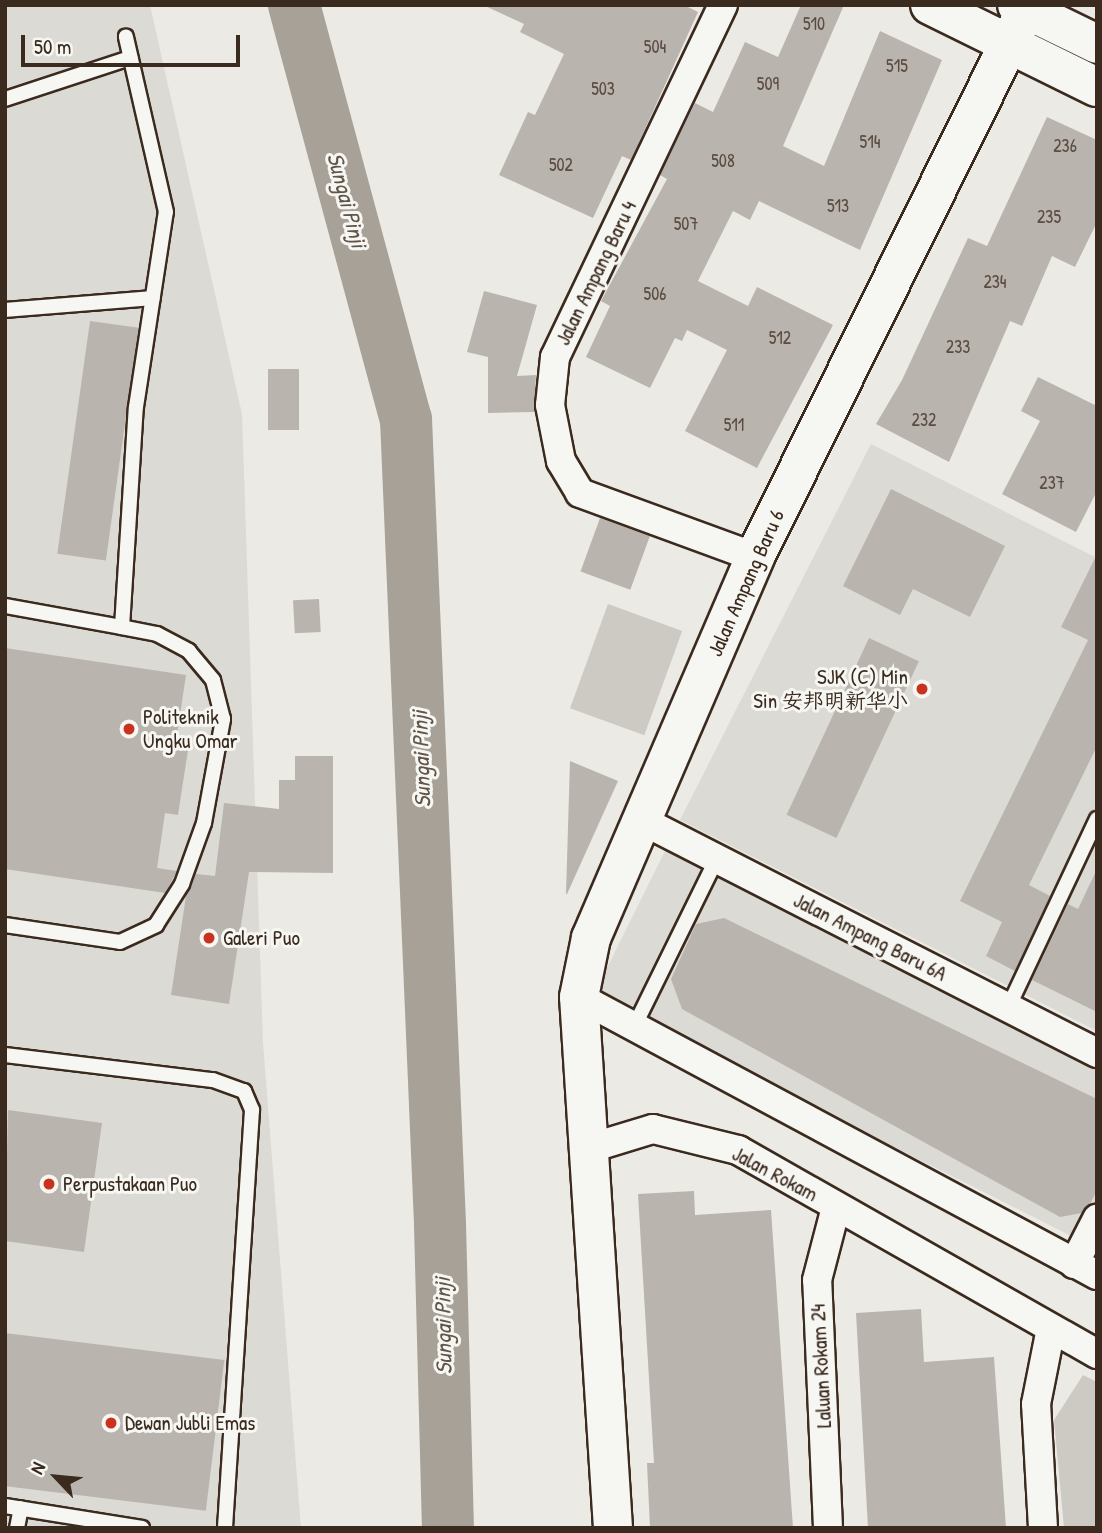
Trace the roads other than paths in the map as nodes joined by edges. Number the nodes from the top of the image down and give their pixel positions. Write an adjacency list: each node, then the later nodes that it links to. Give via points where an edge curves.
1 (723, 5): 12 (street, Jalan Ampang Baru 4, via 555,357 550,405 561,461 580,493)
2 (930, 5): 5 (main road)
3 (1024, 7): 5 (main road, Jalan Ampang Baru 6); 6 (main road)
4 (126, 37): 7 (lane)
5 (1009, 44): 8 (main road); 12 (main road, Jalan Ampang Baru 6)
6 (1097, 44)
7 (130, 58): 9 (lane); 10 (lane, via 166,212)
8 (1097, 88)
9 (5, 99)
10 (153, 298): 11 (lane); 14 (lane, via 136,407)
11 (5, 310)
12 (755, 557): 16 (main road, Jalan Ampang Baru 6)
13 (5, 606): 14 (lane)
14 (122, 627): 18 (lane, via 157,634 189,651 213,680 223,719 204,823 182,884 156,925 120,942)
15 (1097, 819): 20 (lane)
16 (643, 821): 17 (street, Jalan Ampang Baru 6A); 19 (main road, Jalan Ampang Baru 6, via 591,938)
17 (717, 858): 20 (street, Jalan Ampang Baru 6A); 21 (lane)
18 (5, 925)
19 (579, 997): 21 (street); 24 (main road, Jalan Ampang Baru 6)
20 (1008, 1007): 22 (street, Jalan Ampang Baru 6A)
21 (633, 1029): 27 (street)
22 (1097, 1053)
23 (5, 1055): 34 (lane, via 213,1080 244,1091 251,1110)
24 (587, 1149): 25 (street, Jalan Rokam, via 653,1129 738,1150); 35 (main road)
25 (836, 1207): 28 (street, Jalan Rokam); 36 (street, Laluan Rokam 24, via 817,1280)
26 (1097, 1219): 27 (street)
27 (1086, 1269)
28 (1051, 1328): 29 (street, Jalan Rokam); 37 (street, via 1036,1404)
29 (1097, 1354)
30 (5, 1506): 31 (lane)
31 (21, 1508): 32 (lane); 33 (lane)
32 (17, 1528)
33 (142, 1528)
34 (225, 1528)
35 (614, 1528)
36 (828, 1528)
37 (1044, 1528)

